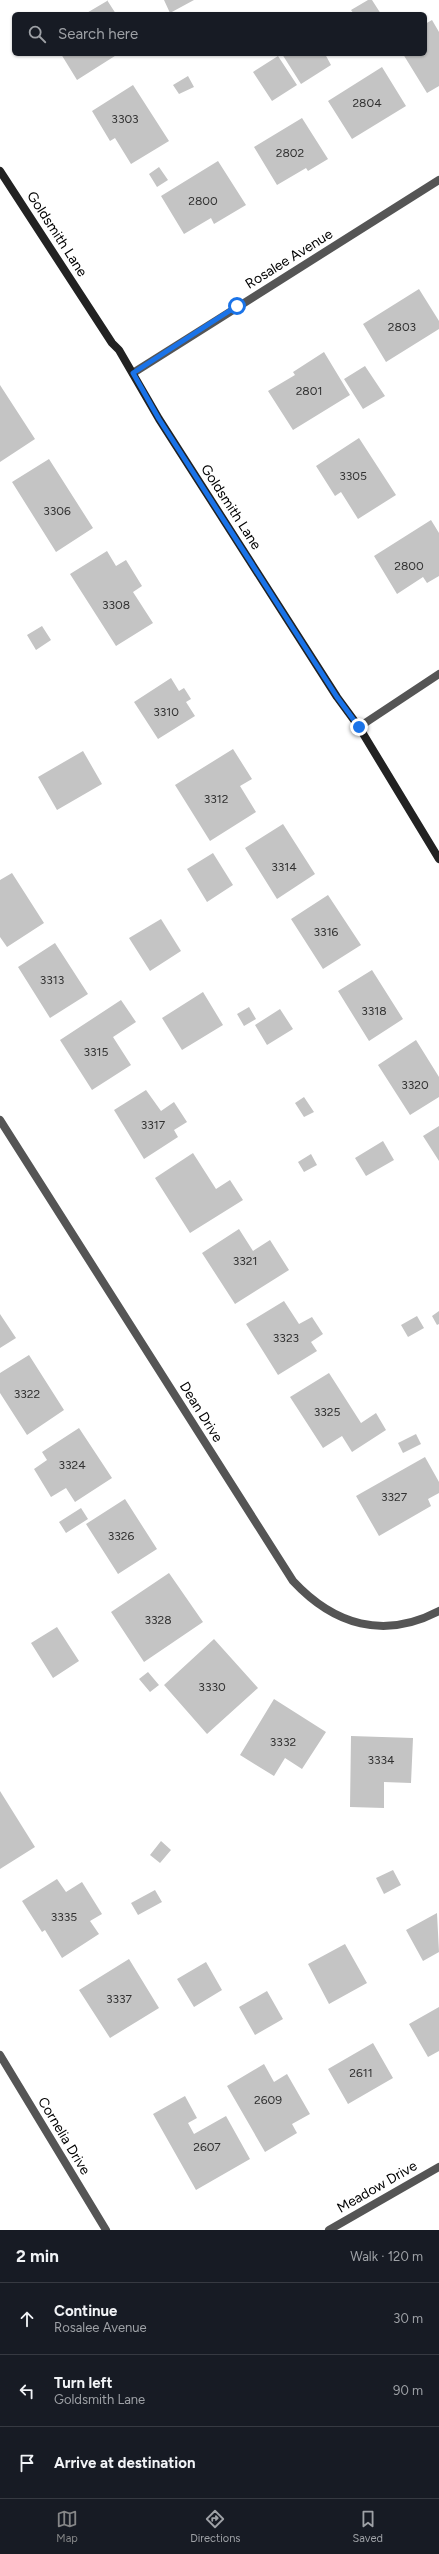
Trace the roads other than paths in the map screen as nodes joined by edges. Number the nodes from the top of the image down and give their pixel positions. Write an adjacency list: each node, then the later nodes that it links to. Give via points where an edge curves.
1 (0, 171): 3 (street, Goldsmith Lane)
2 (439, 180): 3 (street, Rosalee Avenue)
3 (133, 373): 5 (street, Goldsmith Lane, via 159,419)
4 (439, 674): 5 (street)
5 (359, 727): 6 (street, Goldsmith Lane)
6 (439, 859)
7 (0, 1120): 8 (street, Dean Drive, via 293,1581 326,1611 367,1626 400,1626 422,1620)
8 (439, 1611)
9 (0, 2055): 11 (street, Cornelia Drive)
10 (439, 2167): 12 (street, Meadow Drive)
11 (106, 2230)
12 (329, 2230)

